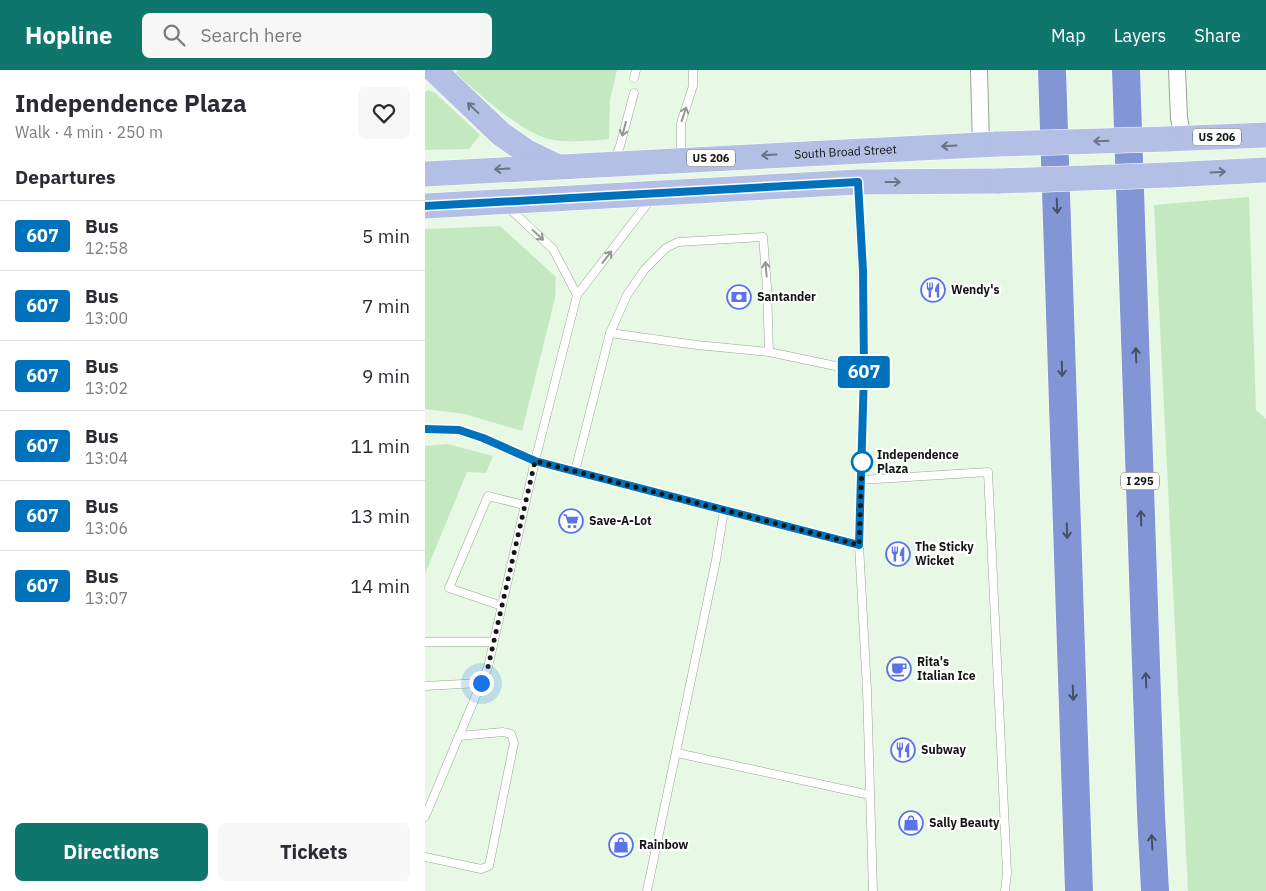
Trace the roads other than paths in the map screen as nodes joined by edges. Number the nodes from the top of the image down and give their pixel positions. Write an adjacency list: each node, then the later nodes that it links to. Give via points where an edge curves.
1 (434, 70): 13 (main road, one-way to 1, via 501,134)
2 (693, 70): 11 (lane, one-way to 2, via 681,123 693,86)
3 (979, 70): 10 (street)
4 (1052, 70): 44 (highway, one-way to 44)
5 (1126, 70): 45 (highway, I 295, one-way to 5)
6 (1177, 70): 9 (street, via 1179,118)
7 (634, 94): 12 (lane, one-way to 12)
8 (1266, 135): 9 (main road, South Broad Street / US 206)
9 (1175, 139): 10 (main road, South Broad Street / US 206, one-way to 10, bridge)
10 (989, 144): 11 (main road, South Broad Street / US 206, one-way to 11)
11 (681, 160): 12 (main road, South Broad Street / US 206)
12 (613, 163): 13 (main road, South Broad Street / US 206)
13 (556, 166): 15 (main road, South Broad Street / US 206, one-way to 15)
14 (1266, 170): 16 (main road, one-way to 14, bridge, via 999,181)
15 (425, 174)
16 (858, 182): 17 (main road); 23 (lane)
17 (656, 193): 18 (main road); 20 (lane, one-way to 17)
18 (503, 202): 19 (main road); 20 (lane, one-way to 20, via 553,249)
19 (425, 206)
20 (577, 295): 25 (lane)
21 (610, 333): 22 (lane); 22 (lane, one-way to 21, via 763,237 678,242 666,248 645,269 627,295); 26 (lane)
22 (769, 352): 23 (lane)
23 (864, 372): 27 (lane)
24 (425, 429): 25 (lane, via 459,430)
25 (535, 461): 26 (lane); 28 (lane)
26 (575, 471): 29 (lane)
27 (861, 480): 30 (lane); 43 (lane, via 988,472 1007,873)
28 (524, 506): 31 (lane); 31 (lane, via 488,496 449,588)
29 (724, 510): 30 (lane); 37 (lane, via 717,560)
30 (859, 545): 38 (lane)
31 (502, 606): 33 (lane)
32 (425, 642): 33 (lane)
33 (493, 642): 34 (lane)
34 (481, 683): 35 (lane); 36 (lane)
35 (425, 686)
36 (459, 736): 39 (lane); 40 (lane, via 503,732 511,734 514,743 489,866 481,869)
37 (677, 753): 38 (lane); 41 (lane)
38 (870, 795): 42 (lane)
39 (425, 817)
40 (425, 857)
41 (647, 891)
42 (873, 891)
43 (1005, 891)
44 (1079, 891)
45 (1155, 891)

